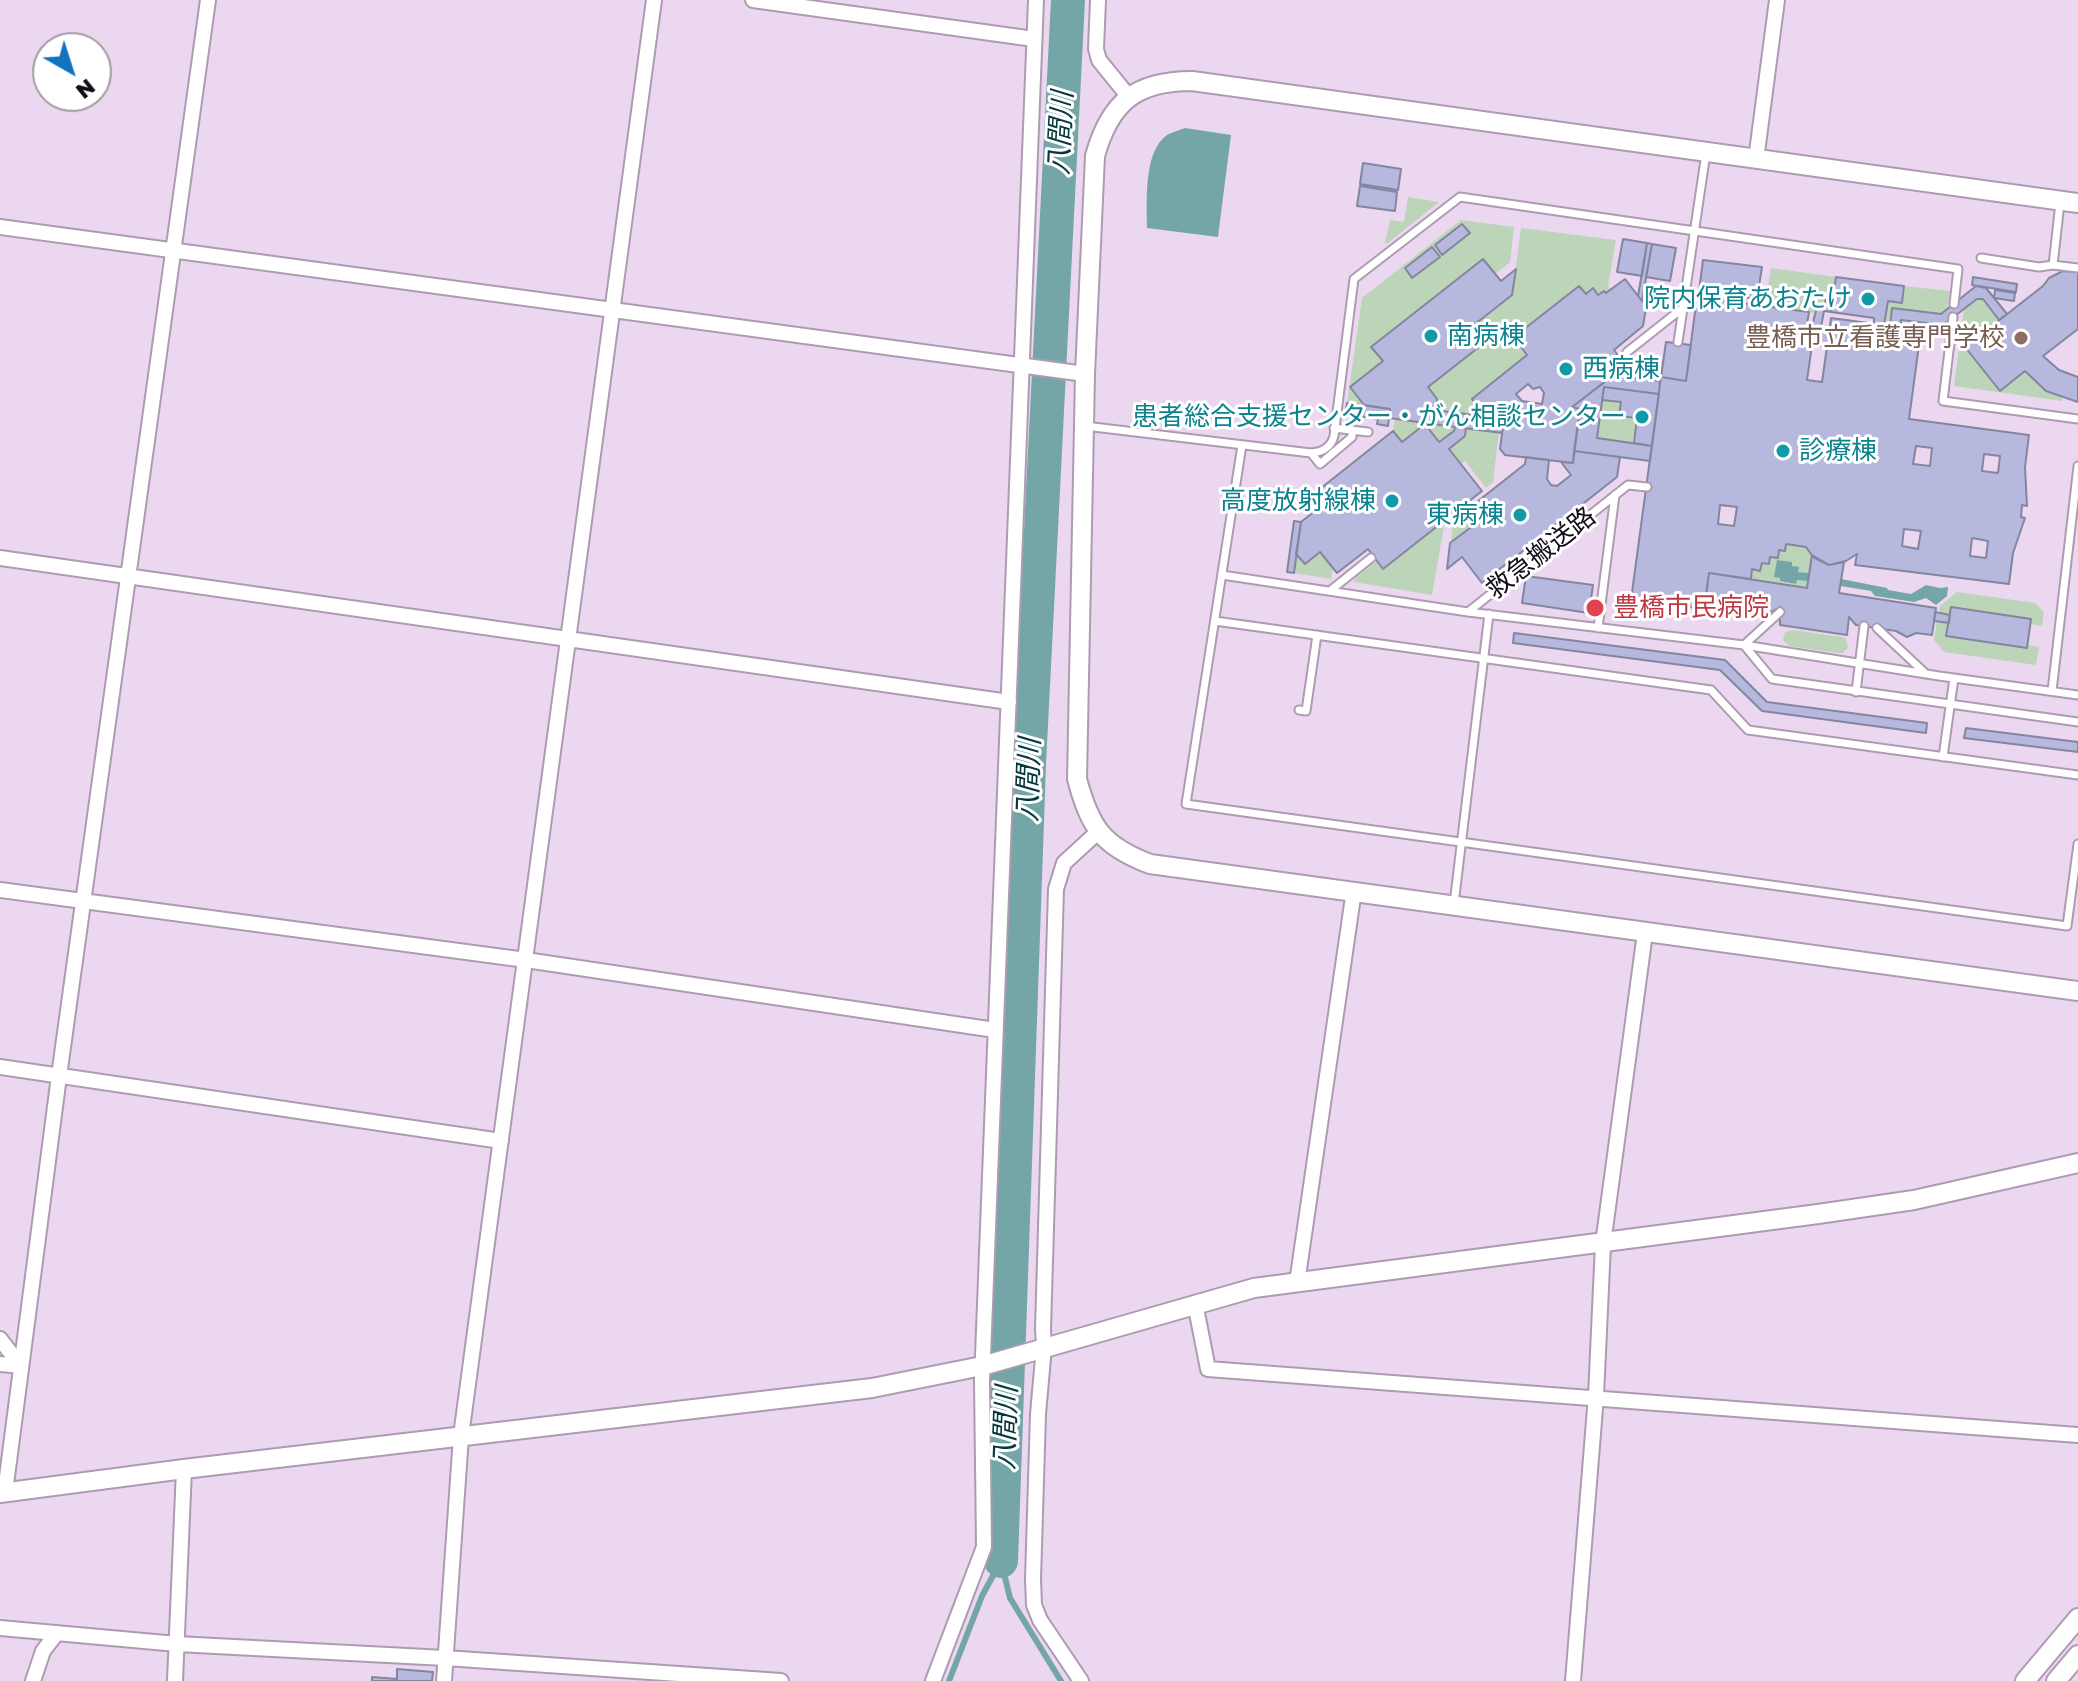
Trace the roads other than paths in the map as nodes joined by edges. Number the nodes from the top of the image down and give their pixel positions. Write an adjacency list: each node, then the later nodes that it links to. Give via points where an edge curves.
1 (208, 0): 14 (street)
2 (654, 0): 20 (street)
3 (753, 0): 7 (street)
4 (1036, 0): 7 (street)
5 (1098, 0): 8 (street, via 1099,60)
6 (1777, 0): 10 (street)
7 (1034, 39): 24 (street)
8 (1129, 97): 9 (street, via 1151,85 1192,81); 25 (street, via 1112,113 1095,156)
9 (1706, 153): 10 (street); 13 (lane)
10 (1756, 160): 11 (street)
11 (2069, 202): 16 (lane)
12 (0, 227): 14 (street)
13 (1695, 232): 18 (lane, via 1958,269); 19 (lane); 28 (lane, via 1460,197 1354,279)
14 (174, 248): 20 (street); 38 (street)
15 (1981, 258): 16 (lane)
16 (2053, 265): 17 (lane)
17 (2078, 268)
18 (1954, 304)
19 (1684, 307): 22 (lane); 23 (lane)
20 (613, 309): 24 (street); 49 (street)
21 (1953, 317): 26 (lane, via 1943,401)
22 (1678, 342)
23 (1627, 352)
24 (1024, 366): 25 (street); 58 (street)
25 (1079, 373): 27 (street)
26 (2078, 419)
27 (1085, 426): 31 (lane); 64 (street, via 1077,779 1086,814)
28 (1334, 428): 29 (lane); 32 (lane, via 1332,443)
29 (1352, 430): 30 (lane); 32 (lane, via 1352,437 1320,464)
30 (1368, 432)
31 (1242, 445): 32 (lane); 39 (lane)
32 (1311, 453)
33 (2078, 466): 55 (lane)
34 (1647, 487): 35 (lane, 救急搬送路, via 1628,485)
35 (1615, 495): 41 (lane, 救急搬送路); 46 (lane, 救急搬送路)
36 (0, 558): 38 (street)
37 (1371, 558): 40 (lane)
38 (129, 575): 49 (street); 69 (street)
39 (1222, 575): 40 (lane); 44 (lane)
40 (1331, 590): 41 (lane)
41 (1468, 612): 43 (lane)
42 (1780, 612): 50 (lane)
43 (1489, 614): 46 (lane); 51 (lane)
44 (1215, 621): 48 (lane); 65 (lane, via 1186,804)
45 (1864, 626): 52 (lane)
46 (1598, 628): 50 (lane)
47 (1877, 628): 53 (lane)
48 (1317, 635): 51 (lane); 60 (lane, via 1306,711)
49 (570, 639): 58 (street); 72 (street)
50 (1744, 645): 52 (lane); 56 (lane, via 1772,679)
51 (1483, 658): 62 (lane, via 1711,690 1748,730); 65 (lane)
52 (1860, 664): 53 (lane); 56 (lane)
53 (1927, 674): 54 (lane)
54 (1954, 678): 55 (lane); 59 (lane)
55 (2052, 691): 57 (lane)
56 (1856, 692): 59 (lane)
57 (2078, 695)
58 (1009, 702): 74 (street)
59 (1951, 705): 61 (lane); 62 (lane)
60 (1299, 710)
61 (2078, 722)
62 (1943, 757): 63 (lane)
63 (2078, 775)
64 (1100, 830): 68 (street, via 1124,854 1150,864); 83 (street, via 1064,863 1056,889)
65 (1461, 841): 66 (lane, via 2067,926); 70 (lane)
66 (2078, 844)
67 (0, 890): 69 (street)
68 (1354, 890): 70 (street); 80 (street)
69 (84, 900): 72 (street); 76 (street)
70 (1454, 904): 71 (street)
71 (1645, 933): 73 (street); 79 (street)
72 (526, 960): 74 (street); 77 (street)
73 (2078, 991)
74 (995, 1030): 86 (street)
75 (0, 1067): 76 (street)
76 (59, 1076): 77 (street); 85 (street)
77 (501, 1141): 89 (street)
78 (2078, 1163): 79 (street, via 1914,1200)
79 (1603, 1244): 80 (street); 87 (street)
80 (1297, 1283): 81 (street)
81 (1195, 1303): 83 (street); 87 (street, via 1208,1369)
82 (0, 1339): 85 (street)
83 (1040, 1349): 86 (street); 103 (street, via 1034,1605)
84 (0, 1364): 85 (street)
85 (21, 1366): 91 (street)
86 (982, 1366): 89 (street, via 872,1388); 102 (street, via 984,1547)
87 (1596, 1396): 88 (street); 104 (street)
88 (2078, 1435)
89 (461, 1436): 90 (street); 97 (street)
90 (184, 1469): 91 (street); 95 (street)
91 (2, 1493)
92 (2078, 1618): 105 (street)
93 (0, 1628): 94 (street)
94 (57, 1633): 95 (street); 98 (street, via 43,1651)
95 (177, 1644): 97 (street); 99 (street)
96 (2078, 1655): 106 (street)
97 (445, 1658): 100 (street); 101 (street)
98 (33, 1681)
99 (175, 1681)
100 (444, 1681)
101 (781, 1681)
102 (933, 1681)
103 (1081, 1681)
104 (1573, 1681)
105 (2025, 1681)
106 (2056, 1681)

